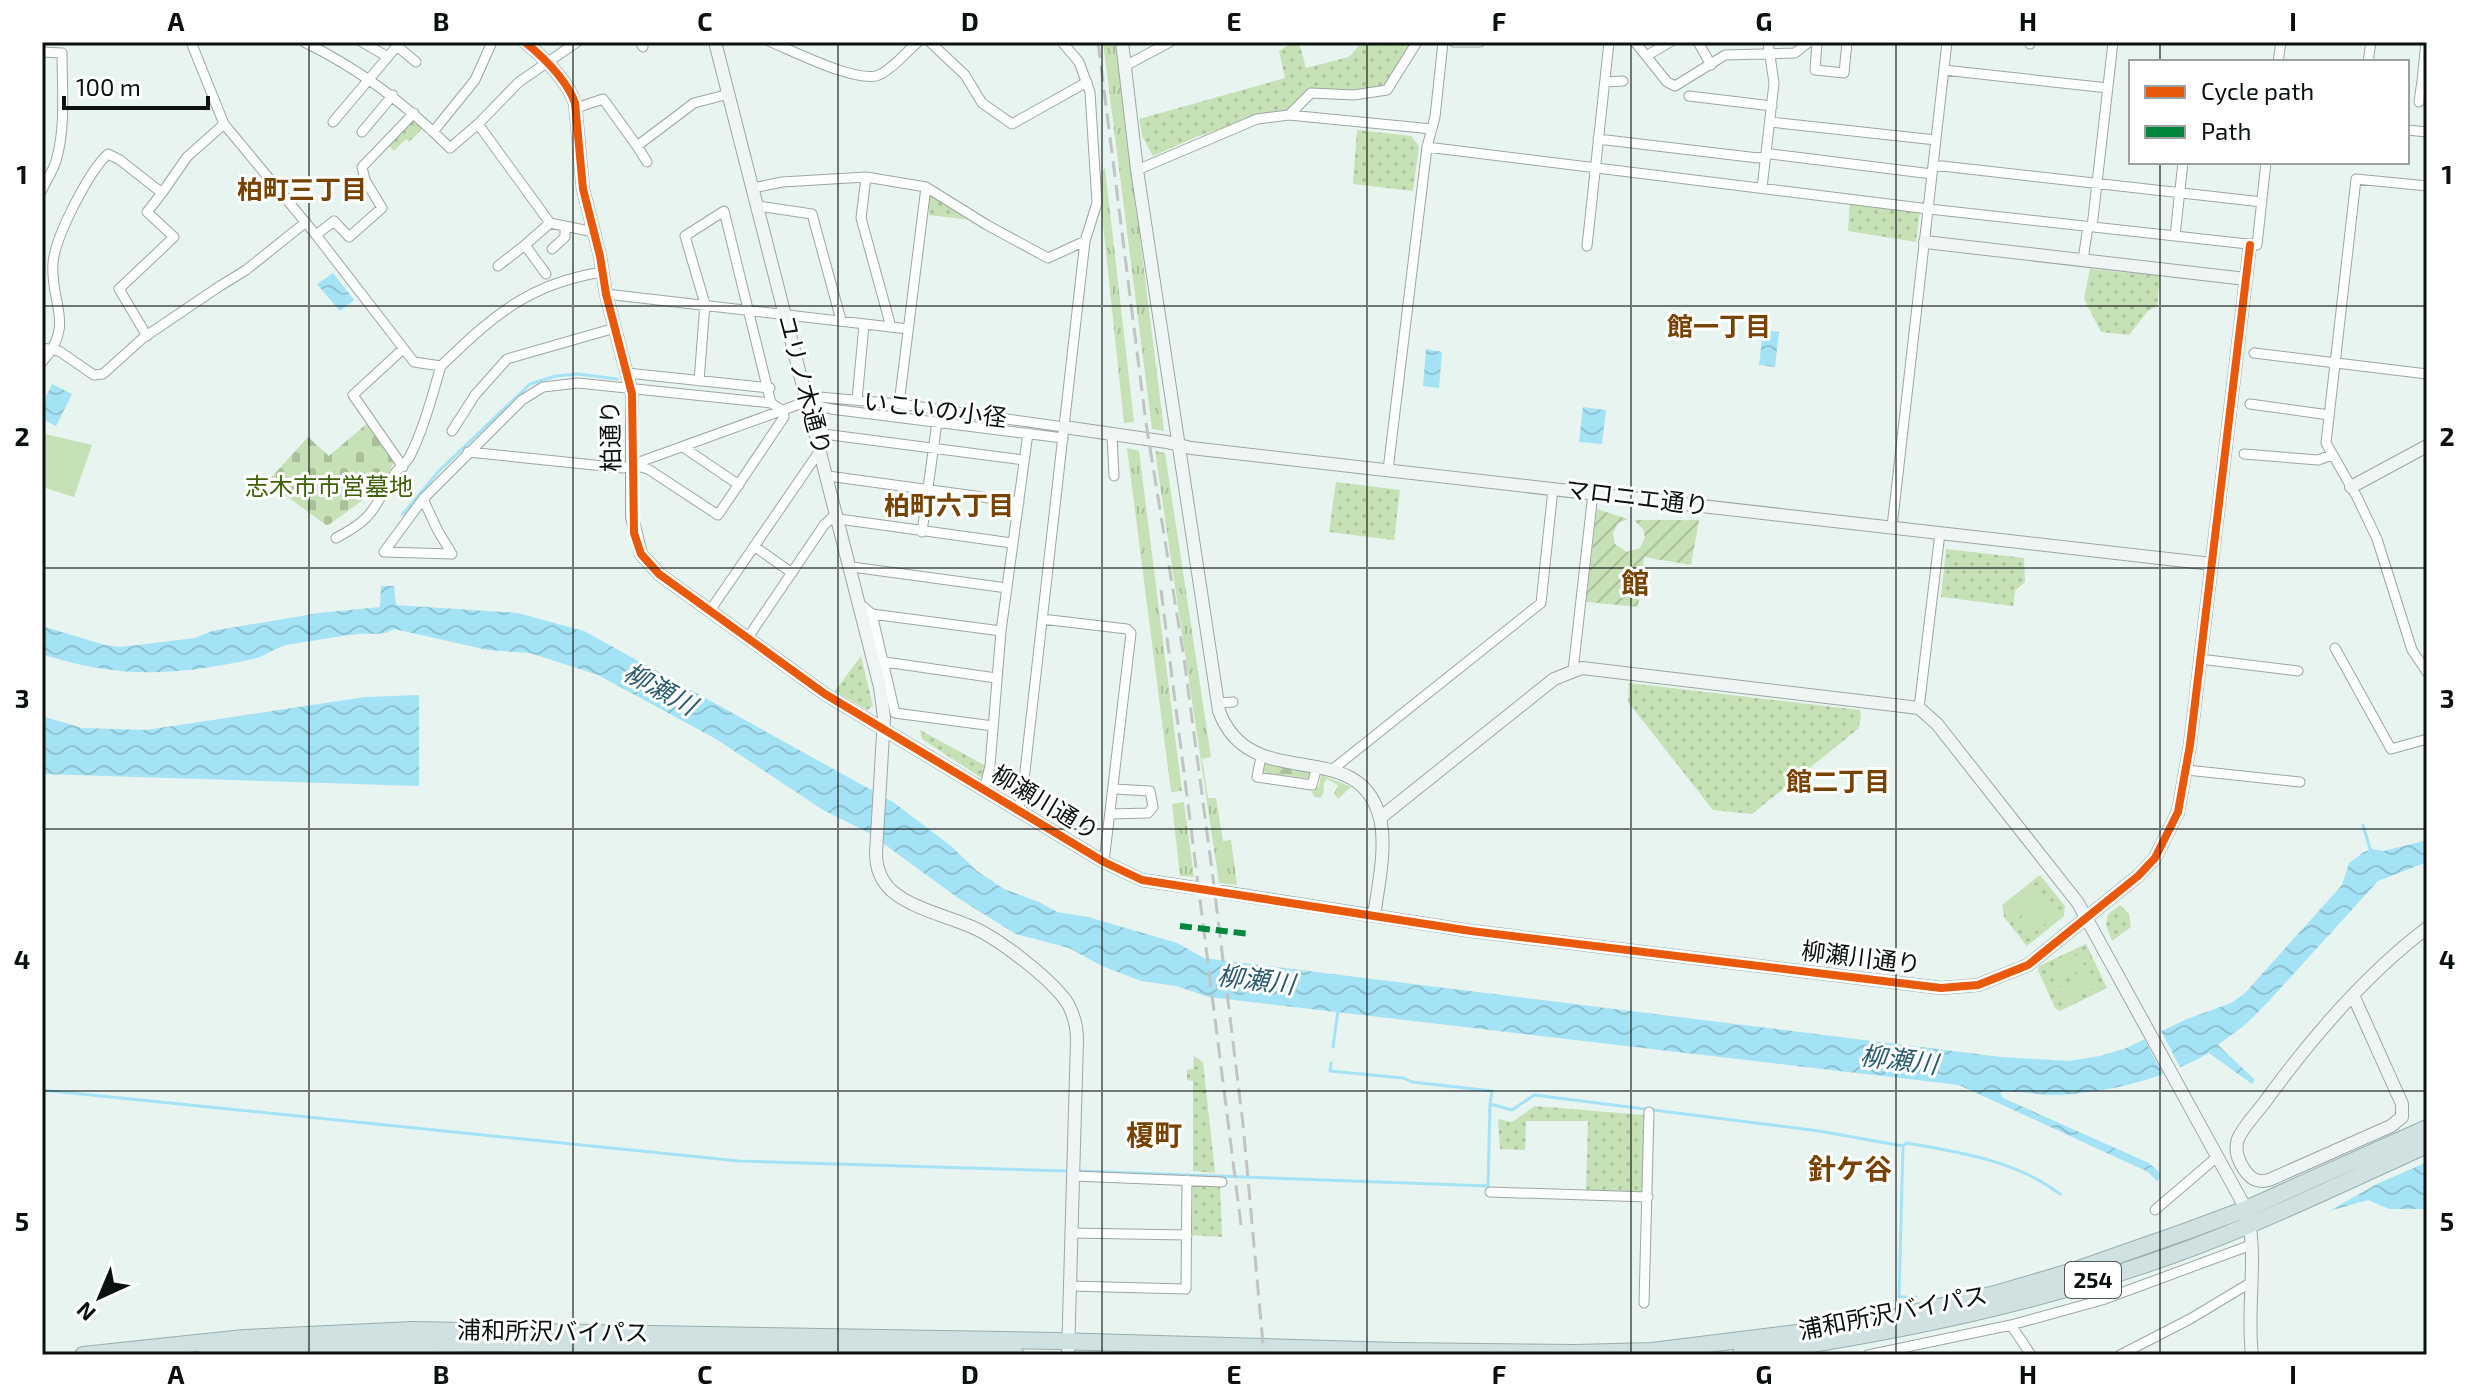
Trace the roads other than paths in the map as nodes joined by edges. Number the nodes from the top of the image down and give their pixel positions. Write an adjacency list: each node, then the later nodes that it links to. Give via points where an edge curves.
1 (191, 42): 55 (street)
2 (304, 42): 29 (street)
3 (362, 42): 33 (street)
4 (492, 42): 59 (street, via 475,80)
5 (525, 42): 35 (street, 柏通り)
6 (577, 42): 35 (street)
7 (715, 42): 45 (street, ユリノ木通り)
8 (771, 42): 9 (street, via 869,77 881,74)
9 (918, 42)
10 (930, 42): 41 (street, via 965,75 982,103 1012,124)
11 (1062, 42): 41 (street)
12 (1122, 42): 37 (street)
13 (1170, 42): 37 (street)
14 (1417, 42): 52 (street, via 1387,90 1311,93)
15 (1445, 42): 57 (street)
16 (1454, 42): 17 (street)
17 (1480, 42)
18 (1609, 42): 42 (street)
19 (1635, 42): 32 (street)
20 (1670, 42): 32 (street)
21 (1698, 42): 36 (street)
22 (1768, 42): 31 (street)
23 (1809, 42): 31 (street, via 1795,53)
24 (1817, 42): 25 (street, via 1815,70 1844,73)
25 (1847, 42)
26 (1947, 42): 38 (street)
27 (2113, 42): 44 (street)
28 (2426, 42): 43 (street)
29 (318, 45): 39 (street)
30 (42, 52): 77 (street, via 62,53 62,98 55,164)
31 (1771, 55): 36 (street, via 1725,55); 49 (street)
32 (1646, 56): 36 (street, via 1675,86)
33 (388, 57): 34 (street, via 397,46); 39 (street)
34 (416, 62)
35 (546, 62): 50 (street, 柏通り); 56 (street)
36 (1711, 65)
37 (1125, 66): 70 (street)
38 (1944, 70): 44 (street); 61 (street)
39 (370, 79): 46 (street); 53 (street)
40 (1623, 81): 42 (street)
41 (1087, 82): 90 (street, via 1097,203)
42 (1605, 82): 60 (street)
43 (2424, 82): 48 (street)
44 (2108, 88): 72 (street)
45 (729, 94): 62 (street, via 694,103); 75 (street, ユリノ木通り)
46 (393, 95): 51 (street); 58 (street)
47 (1689, 96): 49 (street)
48 (2419, 102)
49 (1772, 106): 54 (street)
50 (576, 108): 62 (street, via 603,99); 87 (street, 柏通り, via 581,178)
51 (414, 113): 59 (street); 88 (street, via 362,167 382,208 349,237 334,221)
52 (1289, 115): 57 (street); 70 (street, via 1235,126)
53 (333, 122)
54 (1770, 122): 61 (street); 64 (street)
55 (224, 124): 78 (street, via 187,157); 83 (street)
56 (478, 124): 59 (street, via 450,148); 84 (street)
57 (1432, 129): 63 (street)
58 (362, 132)
59 (433, 132)
60 (1598, 139): 64 (street); 68 (street)
61 (1936, 140): 69 (street)
62 (637, 146): 65 (street)
63 (1427, 147): 68 (street); 146 (street)
64 (1766, 156): 69 (street); 76 (street)
65 (647, 162)
66 (2183, 164): 79 (street)
67 (2266, 164): 80 (street)
68 (1594, 169): 76 (street); 94 (street)
69 (1933, 169): 72 (street); 82 (street)
70 (1137, 170): 135 (street)
71 (866, 177): 74 (street); 75 (street); 107 (street, via 861,218)
72 (2097, 184): 79 (street); 86 (street)
73 (2427, 186): 116 (street, via 2356,179)
74 (926, 187): 90 (street, via 1048,258); 109 (street)
75 (753, 188): 81 (street, ユリノ木通り)
76 (1762, 188): 82 (street)
77 (42, 190)
78 (162, 193): 110 (street, via 147,212 174,237 119,289); 112 (street, via 120,160 108,154 100,161 56,249 60,321)
79 (2179, 193): 80 (street); 89 (street)
80 (2262, 202): 93 (street, via 2257,245)
81 (758, 206): 104 (street, ユリノ木通り); 105 (street, via 812,214)
82 (1929, 209): 86 (street); 91 (street)
83 (306, 222): 88 (street); 110 (street, via 246,270)
84 (550, 223): 85 (street); 92 (street)
85 (565, 227): 87 (street); 95 (street, via 565,237)
86 (2090, 227): 89 (street); 96 (street)
87 (594, 232): 98 (street, 柏通り)
88 (316, 235): 113 (street)
89 (2175, 236): 93 (street)
90 (1085, 241): 133 (street)
91 (1925, 242): 96 (street); 157 (street)
92 (525, 245): 97 (street); 99 (street)
93 (2250, 245): 100 (street, 柳瀬川通り)
94 (1587, 246)
95 (552, 249)
96 (2083, 260): 100 (street)
97 (498, 266)
98 (603, 272): 101 (street, 柏通り); 117 (street, via 521,298)
99 (546, 274)
100 (2246, 279): 163 (street, 柳瀬川通り)
101 (606, 294): 102 (street); 108 (street, 柏通り)
102 (705, 304): 103 (street); 103 (street, via 685,236 724,211); 120 (street)
103 (749, 311): 104 (street); 121 (street)
104 (786, 315): 105 (street); 124 (street, ユリノ木通り)
105 (841, 320): 106 (street)
106 (864, 325): 107 (street); 122 (street)
107 (891, 327): 109 (street)
108 (615, 328): 119 (street, 柏通り); 130 (street, via 507,359)
109 (908, 329): 125 (street)
110 (147, 336): 112 (street, via 99,375)
111 (42, 348): 112 (street)
112 (53, 349): 115 (street)
113 (403, 349): 117 (street, via 414,362); 145 (street, via 353,395)
114 (2254, 353): 116 (street)
115 (42, 362)
116 (2335, 364): 118 (street); 128 (street)
117 (441, 366): 145 (street, via 421,432)
118 (2427, 374)
119 (629, 380): 120 (street); 123 (street); 140 (street, via 606,387 543,387); 144 (street, 柏通り)
120 (699, 381): 121 (street)
121 (770, 388): 123 (street)
122 (857, 400): 124 (street, いこいの小径, via 819,397); 125 (street, いこいの小径)
123 (771, 403): 127 (street)
124 (807, 403): 127 (street, いこいの小径); 129 (street); 131 (street, ユリノ木通り)
125 (899, 404): 133 (street, いこいの小径)
126 (2250, 404): 128 (street)
127 (783, 411): 137 (street, いこいの小径); 149 (street)
128 (2329, 415): 142 (street, via 2326,443)
129 (937, 422): 132 (street); 139 (street)
130 (452, 431)
131 (816, 433): 138 (street, ユリノ木通り); 139 (street)
132 (1028, 433): 133 (street); 143 (street)
133 (1063, 433): 134 (street, マロニエ通り); 169 (street)
134 (1112, 435): 135 (street, マロニエ通り); 148 (street)
135 (1179, 444): 146 (street, マロニエ通り); 180 (street)
136 (2427, 446): 150 (street)
137 (683, 447): 144 (street, いこいの小径); 149 (street)
138 (821, 449): 147 (street, ユリノ木通り); 162 (street)
139 (933, 449): 143 (street); 151 (street)
140 (468, 452): 144 (street); 154 (street)
141 (2244, 454): 142 (street, via 2318,460)
142 (2332, 455): 150 (street)
143 (1024, 460): 155 (street)
144 (632, 465): 149 (street, via 648,469 718,515); 168 (street, 柏通り, via 632,517 641,554)
145 (403, 467): 160 (street, via 371,515)
146 (1388, 470): 152 (street, マロニエ通り)
147 (828, 476): 151 (street); 156 (street, ユリノ木通り)
148 (1114, 476)
149 (739, 485)
150 (2351, 487): 177 (street, via 2377,539 2412,650)
151 (928, 489): 155 (street); 158 (street)
152 (1553, 489): 153 (street, マロニエ通り); 187 (street, via 1541,603)
153 (1593, 493): 157 (street, マロニエ通り); 175 (street)
154 (423, 499): 154 (street, via 452,554 384,552)
155 (1019, 502): 161 (street)
156 (838, 516): 158 (street); 164 (street, ユリノ木通り); 165 (street, via 824,525)
157 (1892, 527): 159 (street, マロニエ通り)
158 (922, 532): 161 (street)
159 (1940, 533): 163 (street, マロニエ通り); 181 (street)
160 (336, 538)
161 (1012, 543): 166 (street)
162 (754, 546): 165 (street); 168 (street)
163 (2212, 564): 173 (street, 柳瀬川通り)
164 (852, 567): 166 (street); 167 (street, ユリノ木通り)
165 (792, 573): 171 (street)
166 (1007, 588): 170 (street)
167 (866, 610): 170 (street); 174 (street); 183 (street, ユリノ木通り)
168 (709, 612): 171 (street, 柏通り)
169 (1042, 619): 190 (street, via 1131,633); 192 (street, via 1023,789)
170 (1001, 631): 178 (street)
171 (747, 639): 183 (street, 柏通り)
172 (2335, 648): 184 (street, via 2391,749)
173 (2200, 659): 176 (street); 188 (street, 柳瀬川通り)
174 (885, 662): 178 (street); 182 (street, via 895,713)
175 (1573, 671): 181 (street); 194 (street, via 1554,679)
176 (2298, 671)
177 (2427, 672)
178 (996, 678): 182 (street)
179 (1233, 702): 180 (street)
180 (1218, 703): 185 (street, via 1230,733)
181 (1919, 708): 199 (street, via 1937,724)
182 (993, 726): 191 (street)
183 (884, 729): 191 (street, 柳瀬川通り); 206 (street, ユリノ木通り, via 876,853 883,881 896,894 994,938 1051,985 1074,1018)
184 (2427, 739)
185 (1261, 757): 186 (street); 186 (street, via 1257,777 1312,785)
186 (1317, 766): 187 (street)
187 (1333, 769): 194 (street, via 1361,787)
188 (2187, 770): 189 (street); 199 (street, 柳瀬川通り, via 2178,812 2155,858)
189 (2300, 782)
190 (1114, 789): 193 (street); 193 (street, via 1150,791 1153,807 1148,813)
191 (984, 790): 192 (street, 柳瀬川通り)
192 (1016, 809): 195 (street, 柳瀬川通り)
193 (1111, 814): 195 (street)
194 (1380, 818): 198 (street)
195 (1104, 862): 196 (street, 柳瀬川通り, via 1142,880)
196 (1195, 888)
197 (1222, 892): 198 (street, 柳瀬川通り)
198 (1374, 916): 199 (street, 柳瀬川通り, via 1941,988 2004,977 2028,965)
199 (2087, 917): 205 (street)
200 (2427, 928): 201 (street)
201 (2353, 995): 201 (street, via 2239,1138 2237,1156 2251,1178 2269,1180 2402,1117 2402,1104)
202 (1649, 1112): 210 (street)
203 (2427, 1128): 212 (highway, 浦和所沢バイパス / 254)
204 (2427, 1145): 212 (highway, 浦和所沢バイパス / 254)
205 (2215, 1151): 211 (street); 212 (street)
206 (1073, 1176): 207 (street); 213 (street)
207 (1187, 1180): 208 (street); 214 (street)
208 (1222, 1182)
209 (1490, 1192): 210 (street)
210 (1648, 1197): 219 (street)
211 (2155, 1210)
212 (2248, 1216): 215 (street); 218 (highway, 浦和所沢バイパス / 254, via 2191,1248); 221 (highway, 浦和所沢バイパス / 254)
213 (1070, 1233): 214 (street); 217 (street)
214 (1187, 1235): 217 (street, via 1186,1289)
215 (2251, 1245): 216 (street); 220 (street, via 2102,1300)
216 (2250, 1283): 226 (street); 233 (street)
217 (1070, 1286): 223 (street)
218 (2028, 1298): 220 (street); 221 (highway, 浦和所沢バイパス / 254, via 1949,1319)
219 (1644, 1303)
220 (2035, 1318): 222 (street)
221 (1886, 1325): 224 (highway, 浦和所沢バイパス / 254); 225 (street); 230 (highway, 浦和所沢バイパス / 254)
222 (2011, 1325): 225 (street); 232 (street)
223 (1068, 1348): 224 (highway, 浦和所沢バイパス / 254); 227 (highway, 浦和所沢バイパス / 254, via 413,1330 244,1338)
224 (1668, 1352)
225 (1899, 1352): 231 (street)
226 (2250, 1354)
227 (83, 1355)
228 (206, 1355): 229 (highway, 浦和所沢バイパス, via 497,1343)
229 (1016, 1355)
230 (1740, 1355)
231 (1868, 1355)
232 (2031, 1355)
233 (2120, 1355)

